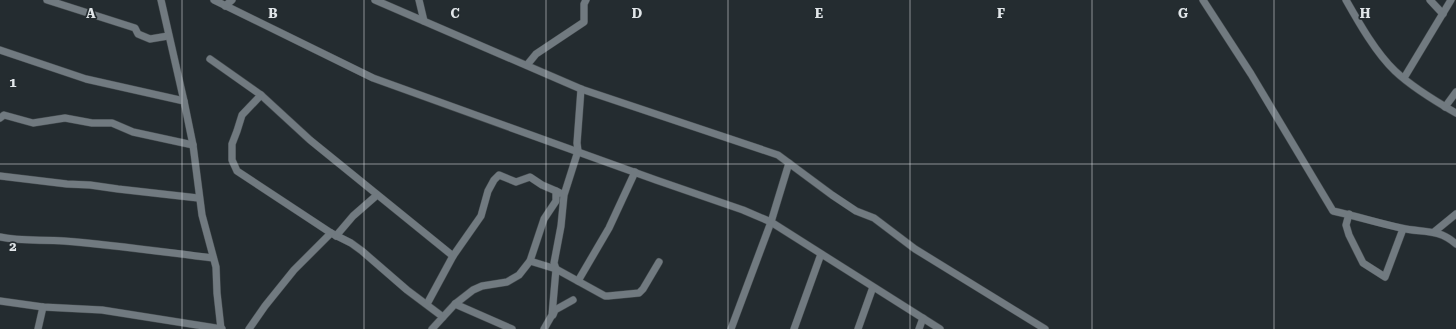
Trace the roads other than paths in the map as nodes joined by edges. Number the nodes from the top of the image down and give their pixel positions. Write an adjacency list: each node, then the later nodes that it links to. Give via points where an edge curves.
1 (47, 0): 15 (street, via 135,28 138,34 150,39)
2 (161, 0): 15 (street)
3 (214, 0): 12 (street)
4 (232, 0): 12 (street)
5 (375, 0): 14 (street)
6 (420, 0): 14 (street)
7 (586, 0): 18 (street, via 584,22 536,54)
8 (1203, 0): 36 (street, via 1251,74 1333,211)
9 (1346, 0): 19 (street, via 1384,57)
10 (1430, 0): 13 (street)
11 (1451, 0): 13 (street)
12 (225, 6): 28 (street, via 373,78)
13 (1443, 14): 19 (street)
14 (424, 21): 18 (street)
15 (168, 36): 23 (street)
16 (0, 50): 23 (street, via 86,79)
17 (210, 59): 22 (street)
18 (527, 65): 20 (street)
19 (1404, 78): 24 (street)
20 (581, 89): 28 (street); 29 (street, via 778,155)
21 (1456, 92): 24 (street)
22 (261, 95): 33 (street, via 310,140); 41 (street, via 242,115 231,148 235,168 240,174)
23 (184, 101): 27 (street)
24 (1445, 107): 25 (street)
25 (1456, 114)
26 (0, 118): 27 (street, via 4,115 33,123 65,118 92,124 112,122 133,132)
27 (193, 145): 35 (street)
28 (578, 151): 30 (street); 34 (street)
29 (789, 163): 38 (street); 71 (street, via 838,199 874,218 915,249)
30 (635, 172): 38 (street); 50 (street, via 609,228)
31 (0, 176): 35 (street)
32 (556, 191): 34 (street); 45 (street, via 542,186 530,177 516,182 499,175 488,191 481,216); 47 (street, via 556,201 544,219)
33 (378, 195): 41 (street); 45 (street)
34 (564, 195): 49 (street, via 554,263)
35 (198, 198): 46 (street)
36 (1349, 214): 39 (street); 39 (street, via 1346,225 1363,263 1385,277)
37 (1456, 214): 40 (street)
38 (771, 222): 44 (street); 66 (street)
39 (1403, 229): 40 (street)
40 (1434, 232): 43 (street, via 1450,238)
41 (334, 234): 54 (street, via 362,251); 62 (street, via 294,270)
42 (0, 237): 46 (street, via 13,240 46,239 88,243)
43 (1456, 244)
44 (821, 254): 51 (street); 67 (street)
45 (453, 256): 54 (street)
46 (213, 258): 61 (street)
47 (530, 261): 49 (street); 55 (street, via 512,280 477,288)
48 (659, 262): 50 (street, via 643,289 636,294 605,296)
49 (556, 269): 50 (street); 57 (street)
50 (578, 281)
51 (873, 287): 59 (street); 68 (street)
52 (573, 300): 57 (street, via 555,310)
53 (0, 302): 56 (street)
54 (427, 304): 58 (street)
55 (455, 304): 58 (street); 64 (street)
56 (43, 307): 60 (street); 61 (street, via 102,310)
57 (552, 315): 65 (street)
58 (443, 317): 63 (street)
59 (923, 318): 69 (street); 70 (street)
60 (38, 329)
61 (221, 329)
62 (249, 329)
63 (432, 329)
64 (512, 329)
65 (544, 329)
66 (731, 329)
67 (794, 329)
68 (858, 329)
69 (919, 329)
70 (940, 329)
71 (1045, 329)

